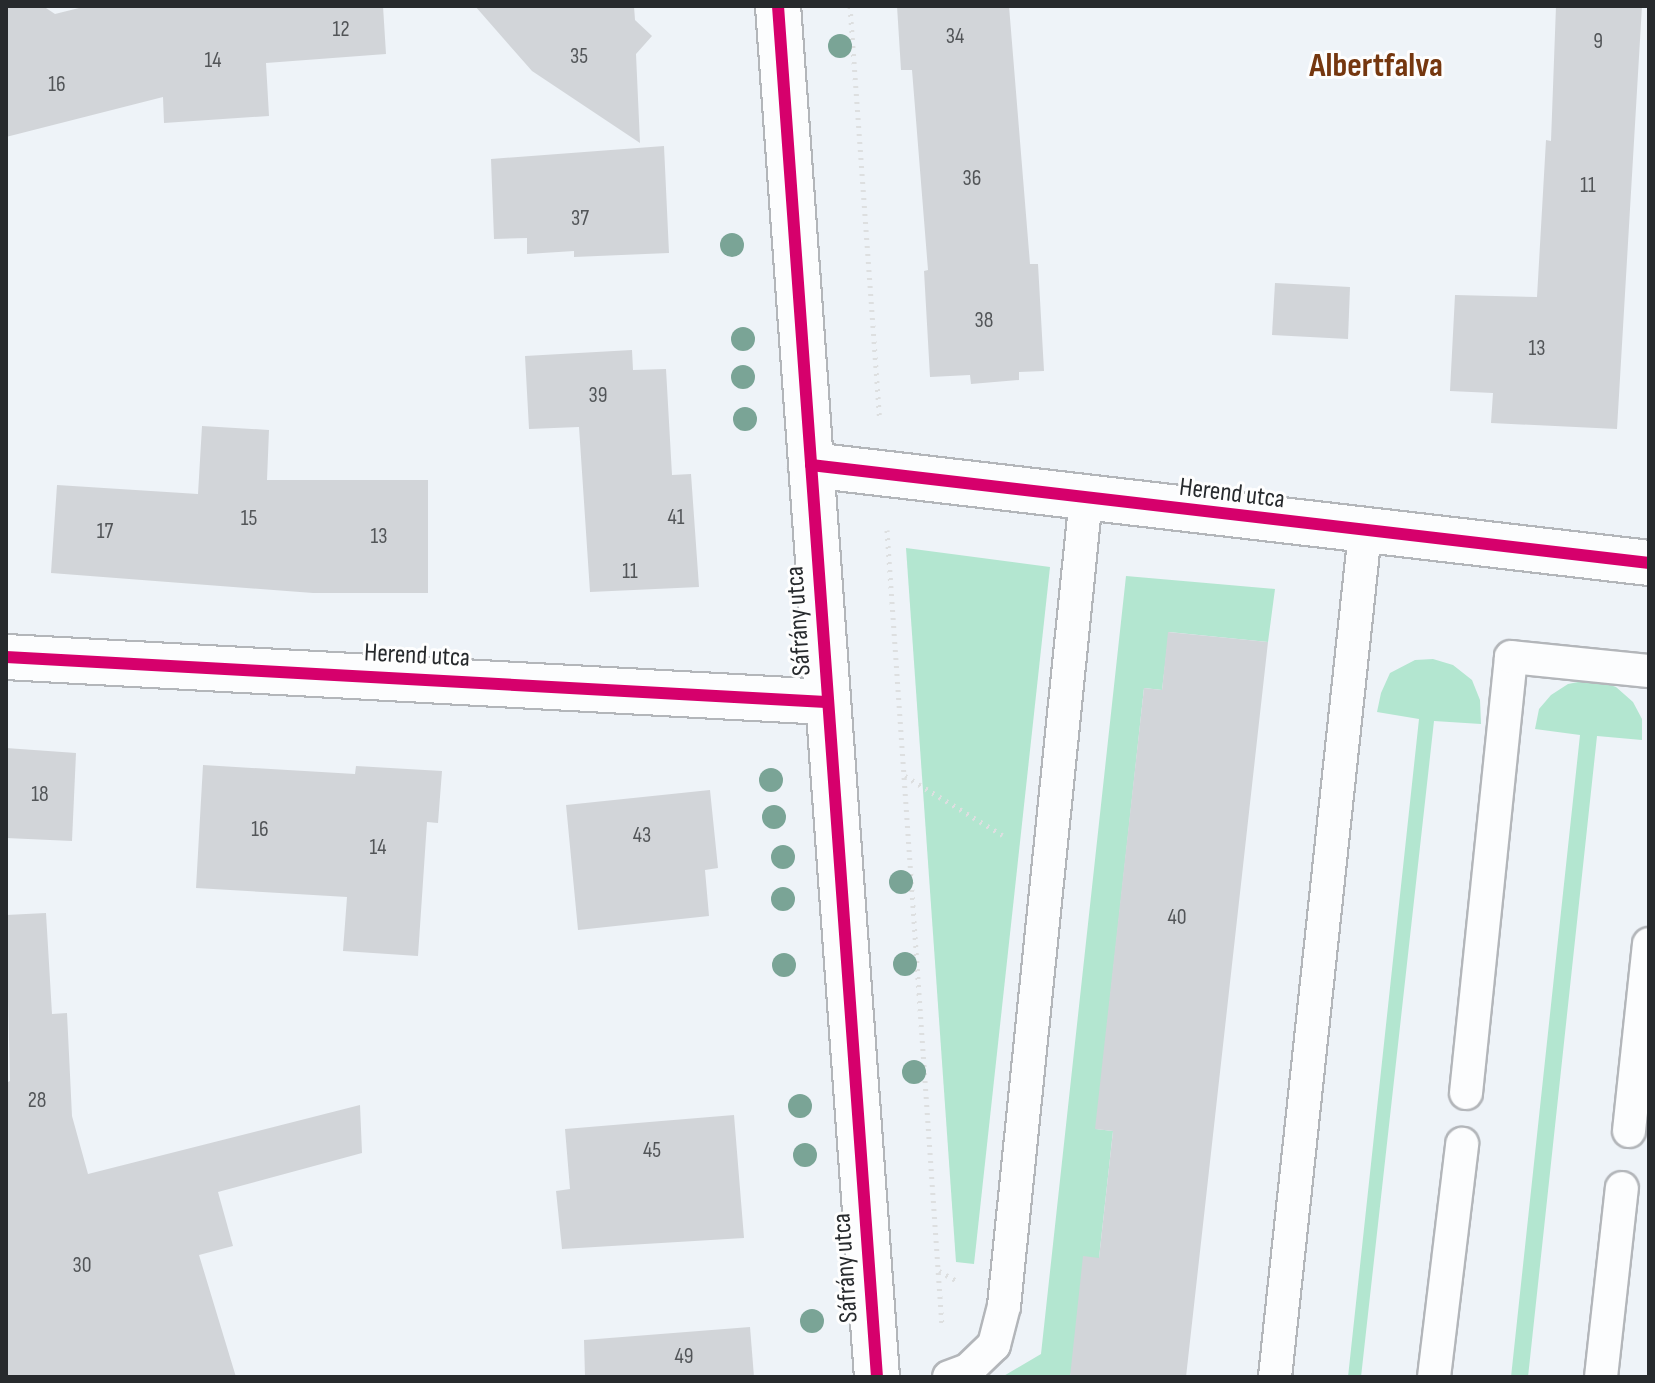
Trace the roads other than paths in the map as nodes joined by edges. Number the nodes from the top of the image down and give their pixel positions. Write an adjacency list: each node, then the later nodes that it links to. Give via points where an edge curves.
1 (778, 6): 2 (street, Sáfrány utca)
2 (811, 465): 3 (street, Herend utca); 8 (street, Sáfrány utca)
3 (1086, 498): 4 (street, Herend utca); 15 (lane, via 1004,1306 994,1345 968,1370)
4 (1365, 532): 5 (street, Herend utca); 16 (lane)
5 (1649, 563)
6 (6, 657): 8 (street, Herend utca)
7 (1649, 671): 10 (lane, via 1511,657)
8 (826, 702): 14 (street, Sáfrány utca)
9 (1649, 944): 11 (lane)
10 (1466, 1093)
11 (1629, 1131)
12 (1462, 1144): 17 (lane)
13 (1622, 1188): 18 (lane)
14 (877, 1377)
15 (949, 1377)
16 (1275, 1377)
17 (1434, 1377)
18 (1601, 1377)

